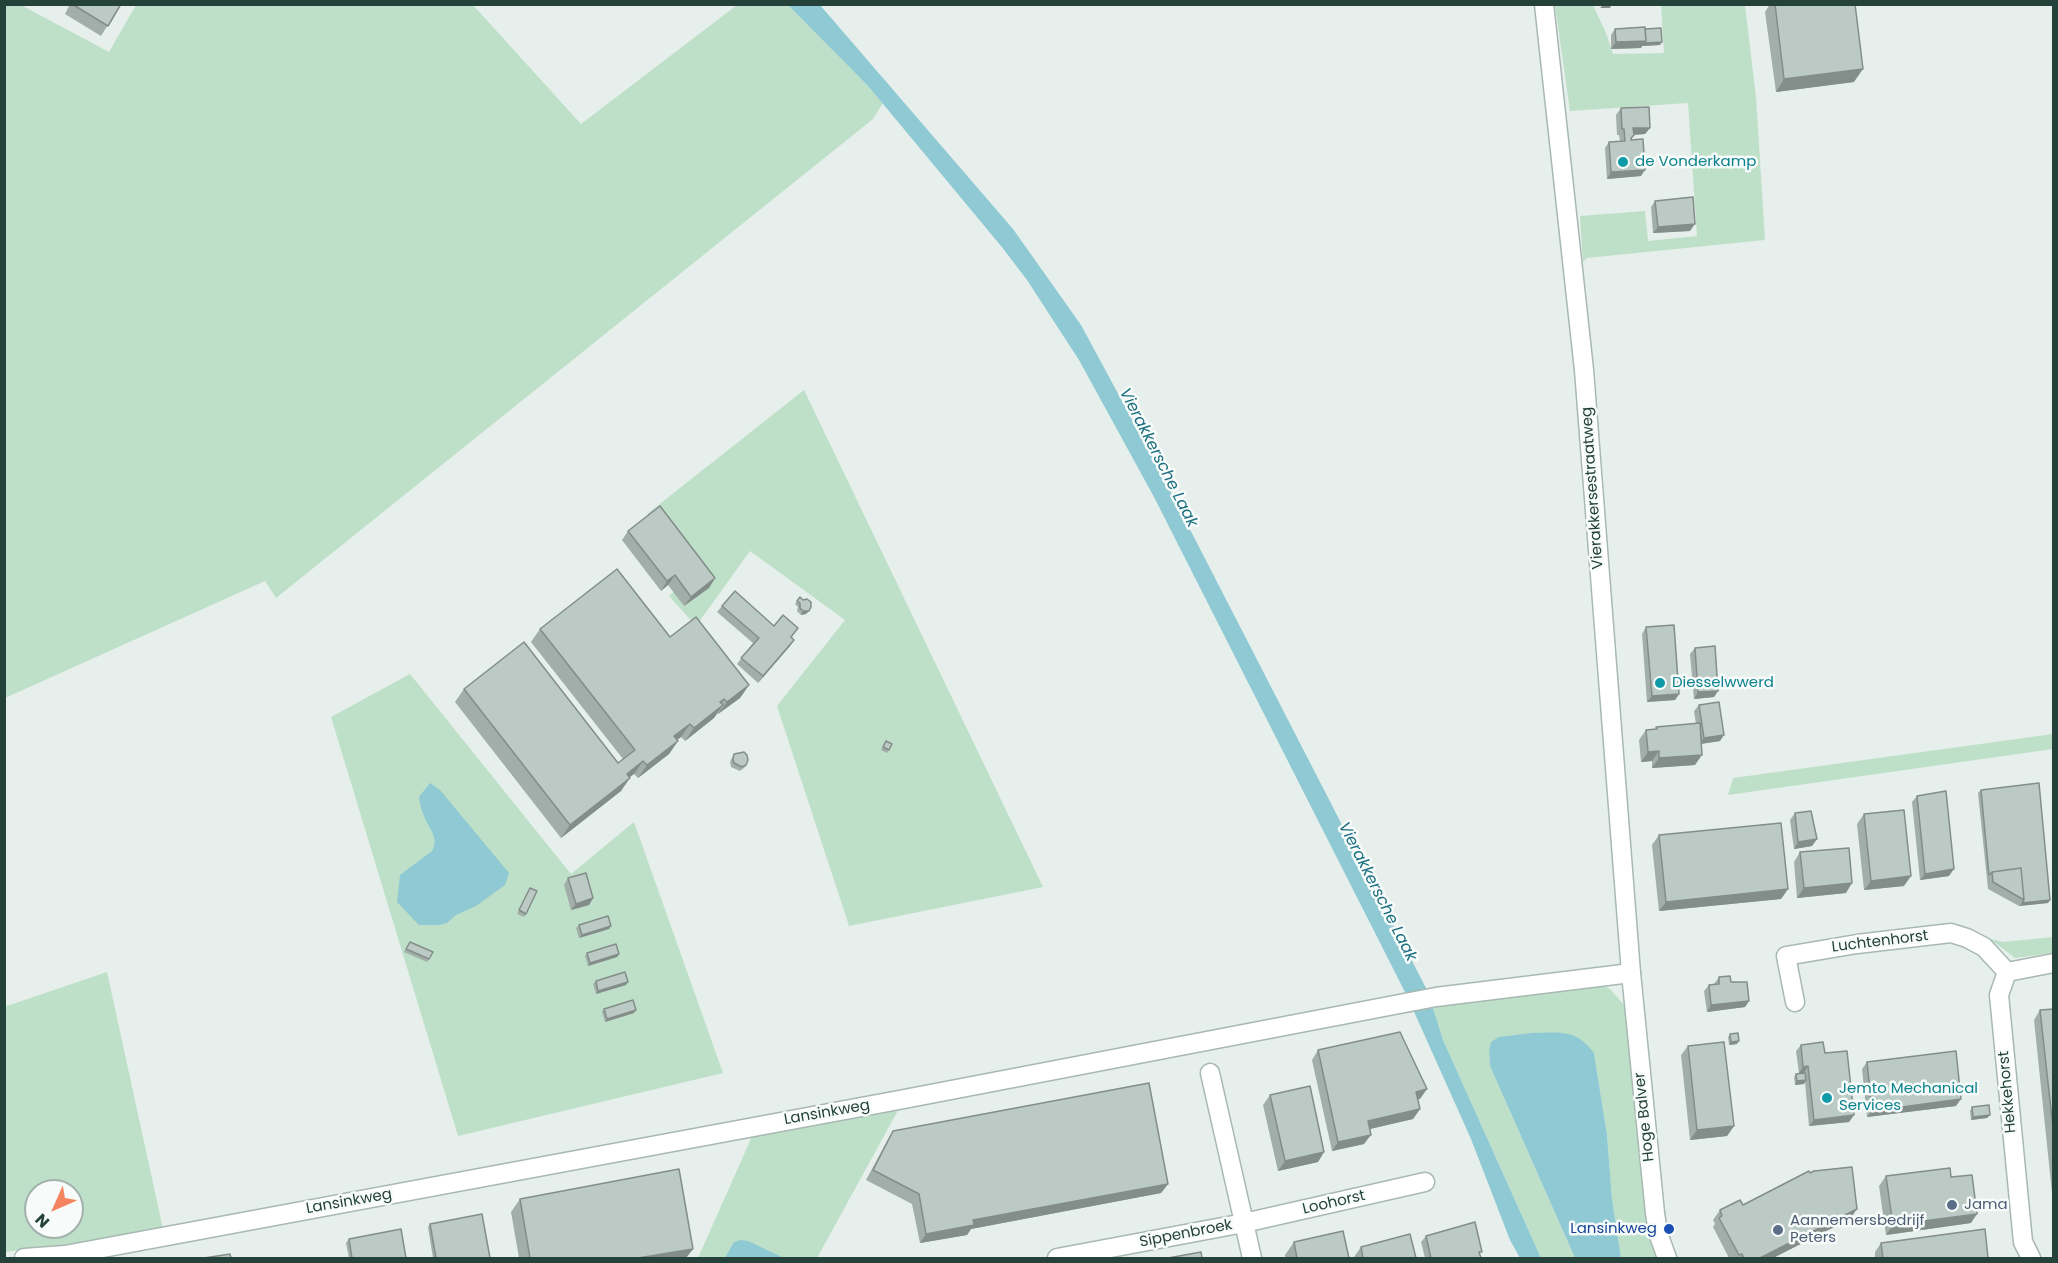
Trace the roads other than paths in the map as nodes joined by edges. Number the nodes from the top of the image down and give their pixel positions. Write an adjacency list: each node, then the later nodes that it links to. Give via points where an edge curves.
1 (1544, 4): 4 (street, Vierakkersestraatweg, via 1584,370)
2 (2054, 963): 3 (street)
3 (2007, 972): 5 (street, Luchtenhorst, via 1984,947 1951,933 1857,944 1786,956); 13 (street, Hekkehorst, via 1999,995 2023,1242)
4 (1631, 973): 9 (street, Lansinkweg, via 1436,997 65,1255); 12 (street, Hoge Balver, via 1655,1213)
5 (1795, 1002)
6 (1210, 1073): 8 (street)
7 (1425, 1182): 8 (street, Loohorst)
8 (1244, 1223): 10 (street, Sippenbroek); 11 (street)
9 (24, 1258)
10 (1057, 1258)
11 (1252, 1258)
12 (1667, 1258)
13 (2031, 1258)

